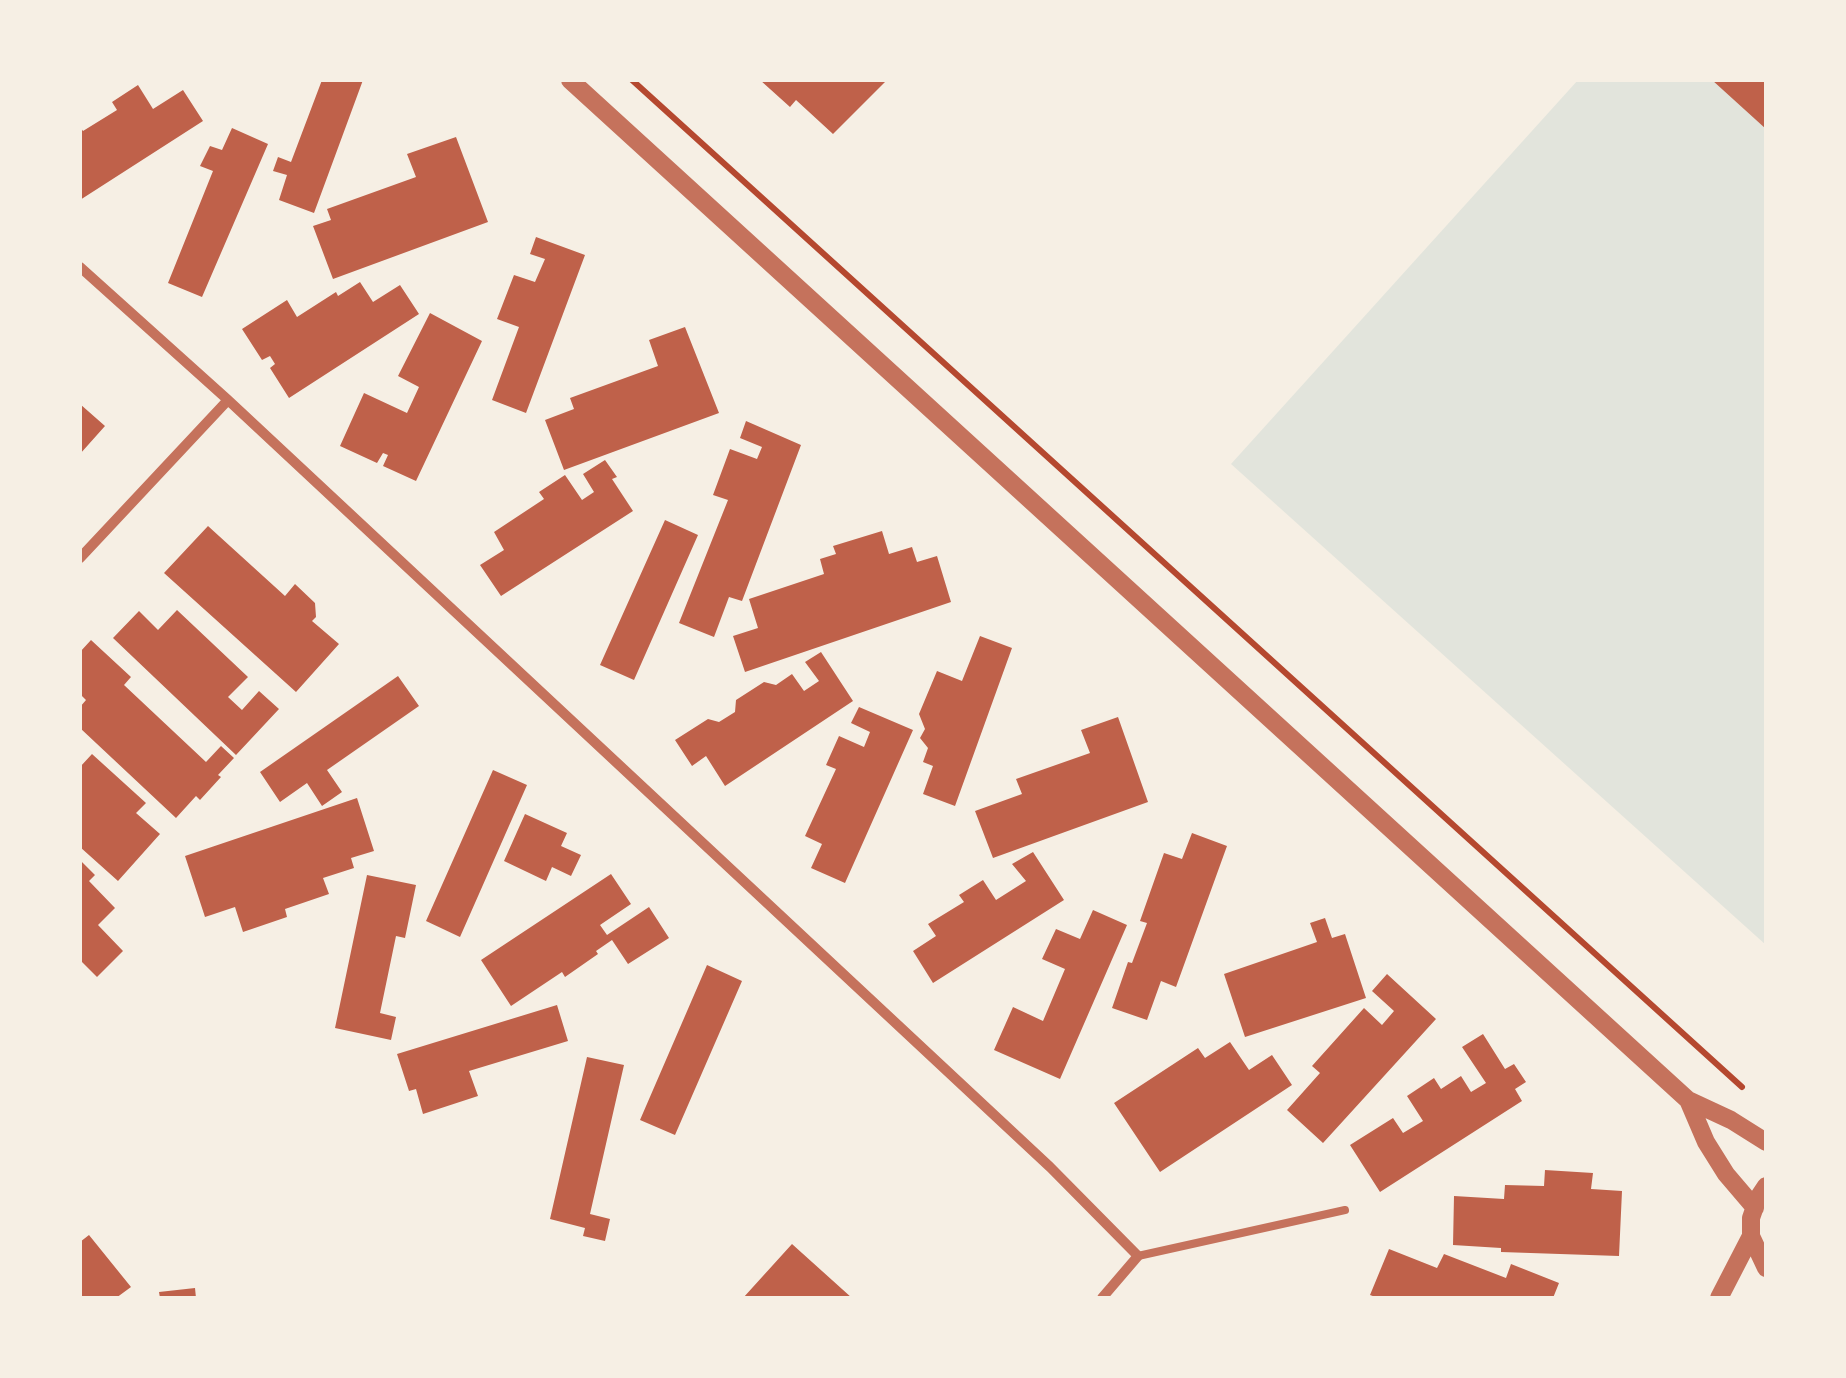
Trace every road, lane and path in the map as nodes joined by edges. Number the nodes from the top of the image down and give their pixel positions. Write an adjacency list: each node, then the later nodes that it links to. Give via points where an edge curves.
1 (570, 80): 7 (street)
2 (632, 80): 6 (path)
3 (80, 267): 4 (street)
4 (228, 400): 5 (street); 13 (street, via 1050,1166)
5 (80, 558)
6 (1722, 1071)
7 (1688, 1100): 8 (street); 10 (street, via 1706,1142)
8 (1766, 1142)
9 (1766, 1186): 10 (street)
10 (1754, 1208): 12 (street)
11 (1345, 1210): 13 (lane)
12 (1750, 1236): 14 (street); 16 (street)
13 (1138, 1256): 15 (street)
14 (1766, 1268)
15 (1102, 1298)
16 (1720, 1298)

